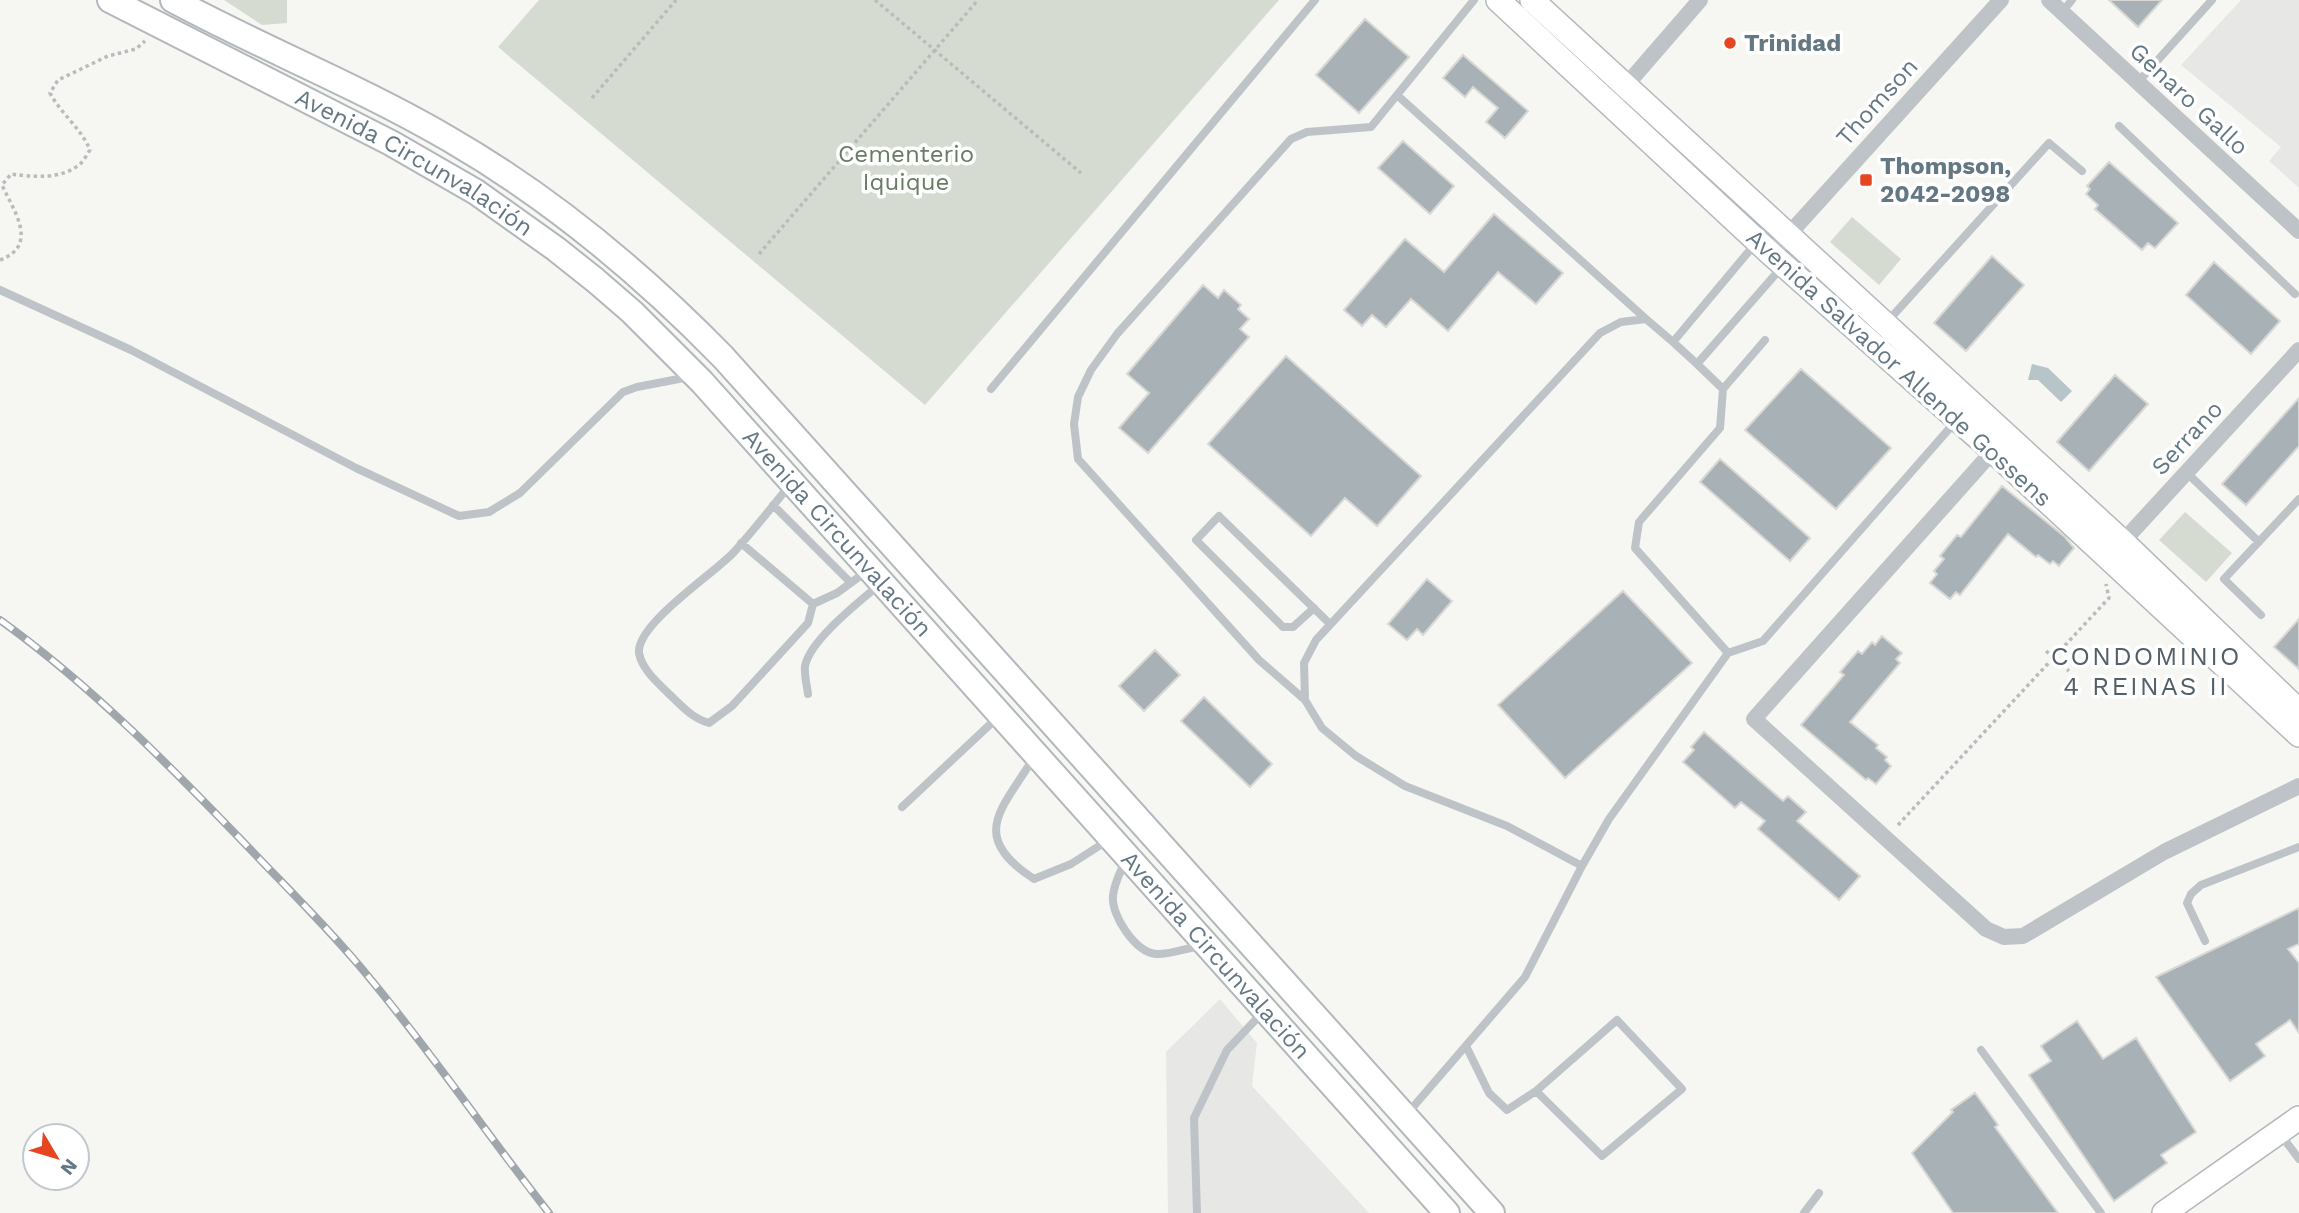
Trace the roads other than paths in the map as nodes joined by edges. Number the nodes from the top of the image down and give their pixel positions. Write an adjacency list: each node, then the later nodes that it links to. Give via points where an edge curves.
1 (110, 0): 31 (main road, Avenida Circunvalación, via 391,143 476,192 595,280)
2 (173, 0): 13 (main road, Avenida Circunvalación)
3 (203, 0): 13 (main road)
4 (1315, 0): 32 (lane)
5 (1474, 0): 16 (lane)
6 (1498, 0): 17 (main road, Avenida Salvador Allende Gossens)
7 (1531, 0): 15 (main road, Avenida Salvador Allende Gossens)
8 (1700, 0): 15 (street)
9 (2001, 0): 21 (street, Thomson)
10 (2049, 0): 12 (street, Genaro Gallo)
11 (2212, 0): 14 (lane)
12 (2067, 6): 14 (street, Genaro Gallo)
13 (253, 39): 66 (main road, Avenida Circunvalación, via 406,115 492,165 573,222 650,286 723,357)
14 (2138, 82): 20 (street, Genaro Gallo)
15 (1624, 88): 17 (street); 21 (main road, Avenida Salvador Allende Gossens)
16 (1397, 95): 25 (lane); 50 (lane, via 1371,127 1307,132 1291,139 1116,334 1078,397 1074,424 1078,459 1259,660)
17 (1609, 105): 22 (main road, Avenida Salvador Allende Gossens)
18 (2119, 126): 24 (lane)
19 (2082, 171): 26 (lane, via 2049,143)
20 (2299, 231)
21 (1787, 235): 22 (street, Thomson); 26 (main road, Avenida Salvador Allende Gossens)
22 (1770, 253): 28 (lane); 30 (lane); 34 (main road, Avenida Salvador Allende Gossens)
23 (0, 290): 31 (lane, via 131,350 356,468 459,516 489,512 520,493 623,393)
24 (2295, 294)
25 (1646, 319): 28 (lane); 47 (lane, via 1621,322 1600,333)
26 (1885, 324): 42 (main road, Avenida Salvador Allende Gossens)
27 (1765, 340): 33 (lane)
28 (1673, 342): 30 (lane)
29 (2299, 350): 36 (street, Serrano)
30 (1698, 364): 33 (lane)
31 (696, 376): 37 (main road, Avenida Circunvalación)
32 (991, 388)
33 (1723, 389): 48 (lane, via 1720,428 1639,522 1635,548)
34 (1957, 419): 35 (main road, Avenida Salvador Allende Gossens); 48 (lane, via 1763,641)
35 (1993, 451): 42 (main road, Avenida Salvador Allende Gossens); 55 (street, via 1754,719 1986,929 2004,937 2023,936 2164,852)
36 (2187, 473): 40 (lane); 42 (street, Serrano)
37 (791, 484): 39 (lane); 43 (main road, Avenida Circunvalación)
38 (2299, 499): 40 (lane)
39 (773, 505): 41 (lane); 43 (lane)
40 (2259, 542): 46 (lane, via 2224,579)
41 (741, 543): 44 (lane); 44 (lane, via 642,640 639,652 648,672 695,719 709,723 732,706 808,623)
42 (2116, 555): 51 (main road, Avenida Salvador Allende Gossens); 53 (main road, Avenida Salvador Allende Gossens)
43 (867, 579): 44 (lane); 49 (lane, via 844,615 815,647 805,667); 52 (main road, Avenida Circunvalación)
44 (813, 604)
45 (1314, 608): 45 (lane, via 1219,516 1195,540 1283,627 1293,627); 47 (lane)
46 (2261, 614)
47 (1330, 624): 50 (lane, via 1315,640 1304,663)
48 (1728, 653): 59 (lane, via 1609,819)
49 (808, 694)
50 (1305, 700): 59 (lane, via 1322,728 1395,780 1507,826)
51 (2299, 711)
52 (1000, 714): 54 (main road, Avenida Circunvalación); 56 (lane)
53 (2299, 736)
54 (1036, 755): 57 (main road, Avenida Circunvalación); 57 (lane, via 1000,809 994,832 1016,867 1034,879)
55 (2299, 786)
56 (902, 807)
57 (1119, 847): 61 (main road, Avenida Circunvalación); 61 (lane, via 1114,912 1140,948 1156,954)
58 (2299, 847): 60 (lane, via 2201,885 2191,894 2187,903)
59 (1582, 866): 63 (lane, via 1525,978)
60 (2205, 941)
61 (1206, 945): 62 (main road, Avenida Circunvalación)
62 (1265, 1010): 71 (lane, via 1227,1050 1194,1118); 72 (main road, Avenida Circunvalación)
63 (1465, 1046): 65 (lane, via 1489,1093 1507,1110); 66 (lane)
64 (1981, 1050): 75 (lane)
65 (1536, 1091): 65 (lane, via 1616,1020 1682,1089 1602,1156)
66 (1405, 1116): 73 (main road, Avenida Circunvalación)
67 (2299, 1118): 68 (main road)
68 (2279, 1133): 69 (lane); 76 (main road)
69 (2299, 1158)
70 (1819, 1193): 74 (lane)
71 (1197, 1213)
72 (1447, 1213)
73 (1492, 1213)
74 (1804, 1213)
75 (2101, 1213)
76 (2164, 1213)

